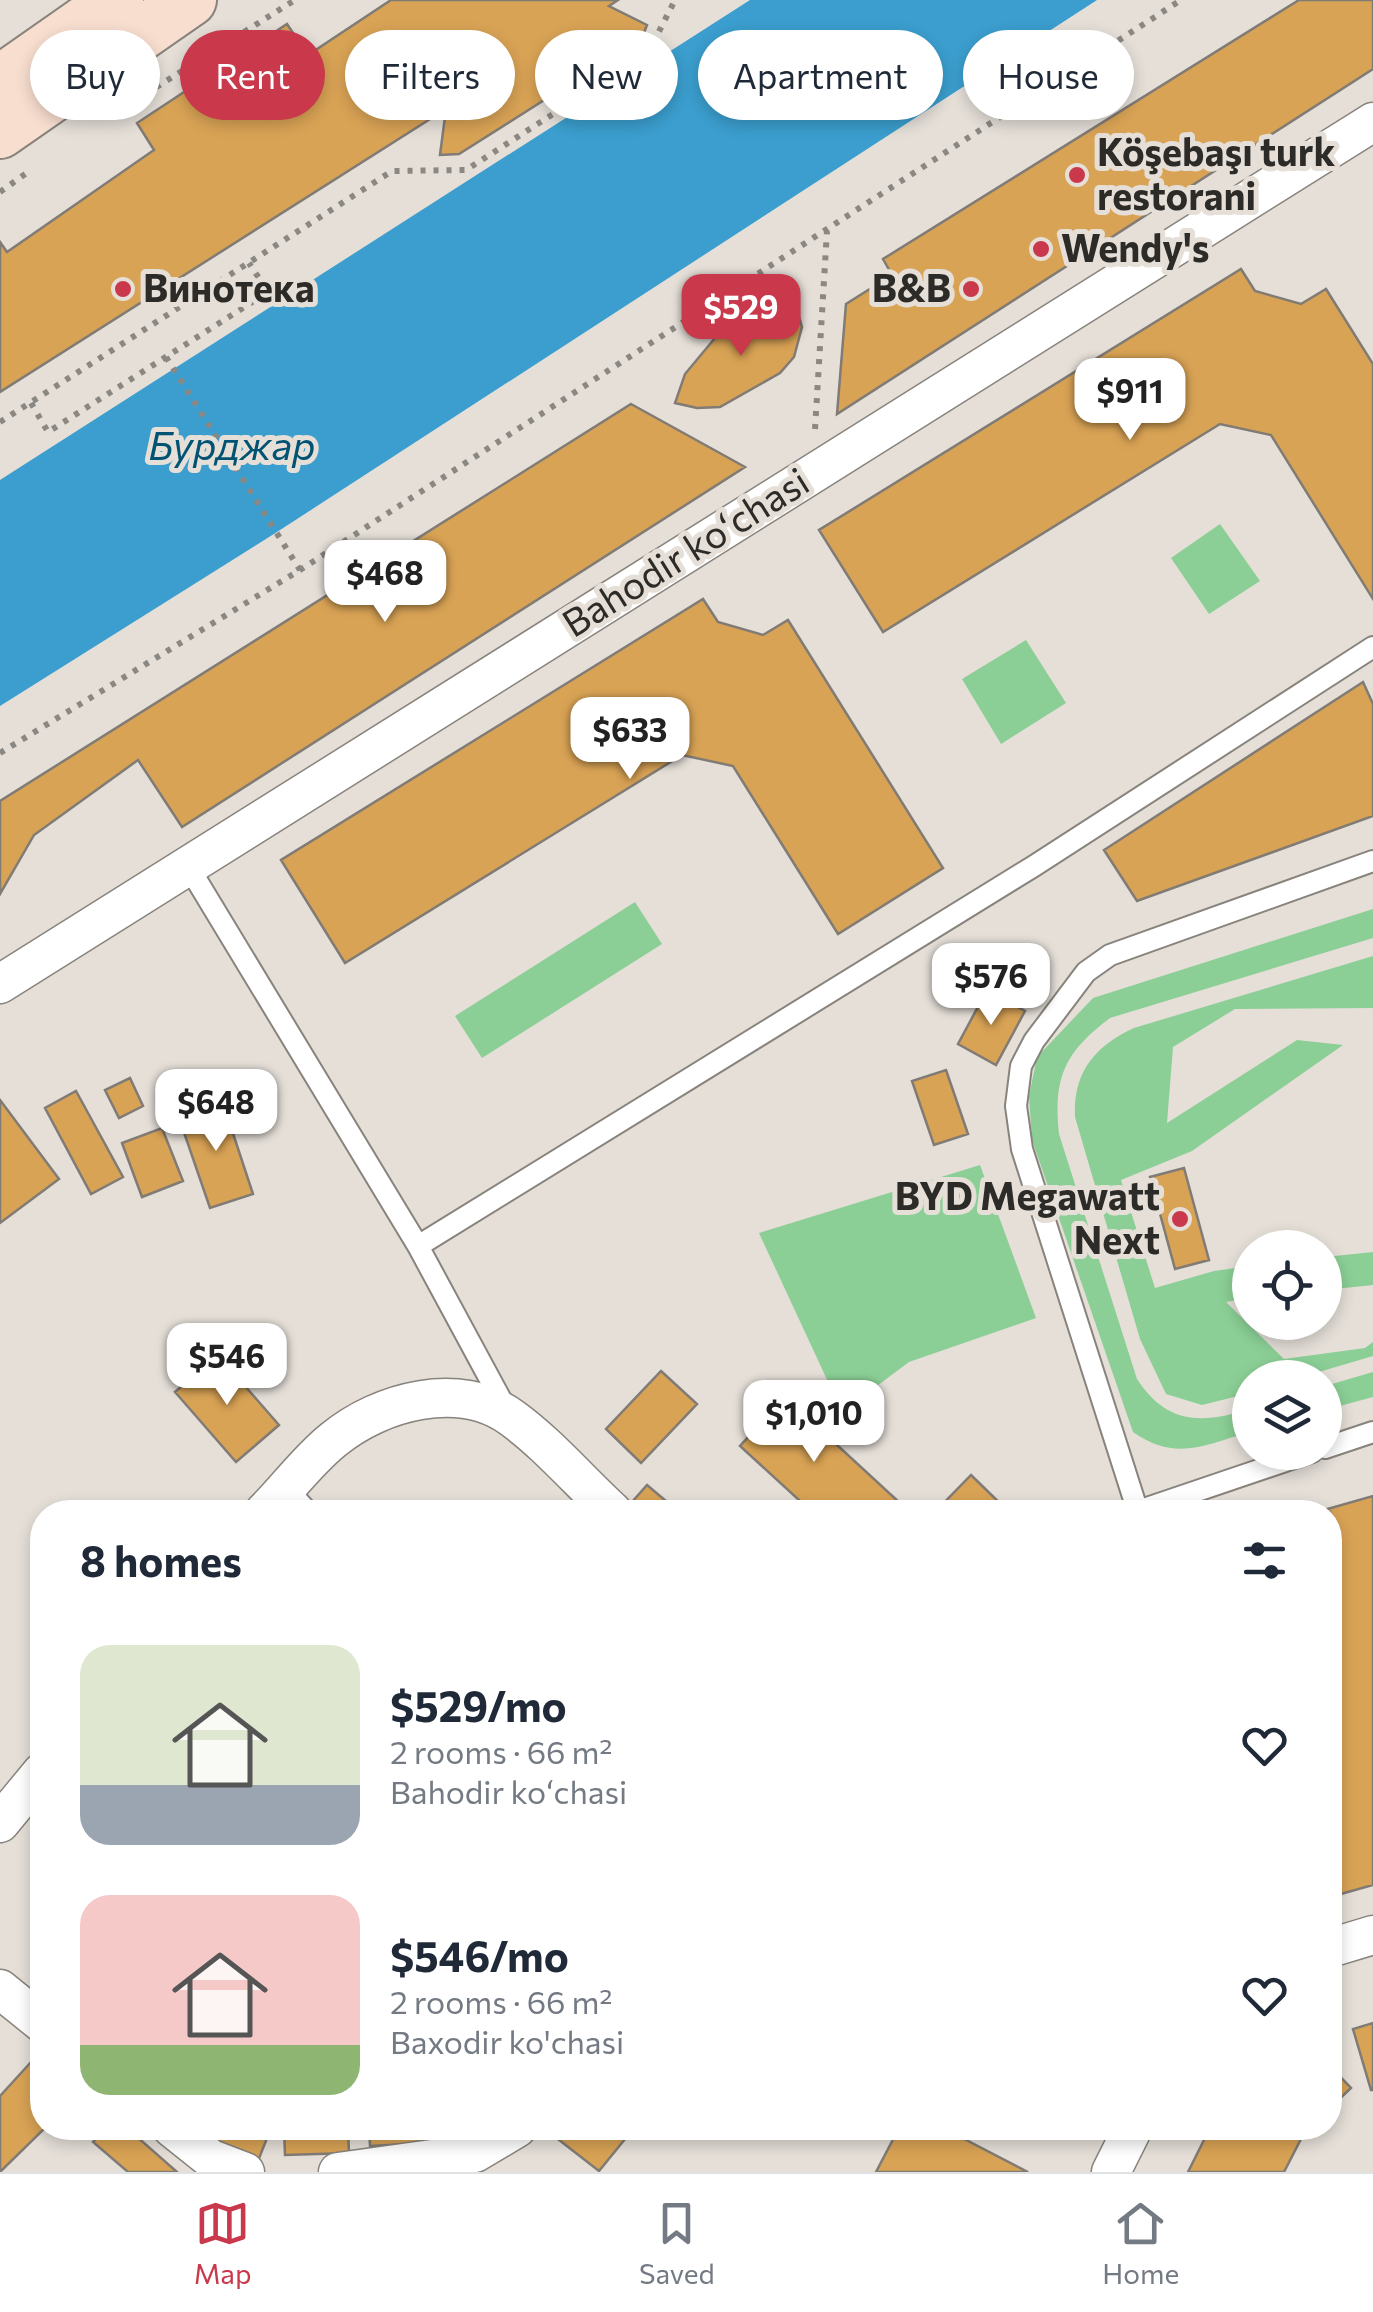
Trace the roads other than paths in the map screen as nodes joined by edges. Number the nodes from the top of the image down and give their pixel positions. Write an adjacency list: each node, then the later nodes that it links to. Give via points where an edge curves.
1 (116, 0): 3 (main road)
2 (190, 0): 5 (main road)
3 (0, 82)
4 (1373, 122): 8 (street, Bahodir koʻchasi)
5 (0, 132)
6 (1373, 647): 10 (lane, via 1034,866)
7 (1373, 862): 17 (lane, via 1110,955 1067,993 1022,1066 1016,1106 1022,1149)
8 (188, 866): 9 (street, Bahodir koʻchasi); 10 (lane)
9 (0, 984)
10 (418, 1246): 11 (lane)
11 (510, 1416): 15 (street, via 456,1395 370,1417 334,1439); 16 (street)
12 (1373, 1432): 13 (lane)
13 (1342, 1442)
14 (1260, 1470): 18 (lane)
15 (290, 1500)
16 (600, 1500)
17 (1134, 1500)
18 (1173, 1500)
19 (30, 1787): 20 (street)
20 (0, 1823)
21 (1373, 1935): 22 (street)
22 (1342, 1944)
23 (0, 1989): 24 (street)
24 (30, 2014)
25 (187, 2140): 29 (street, via 211,2160)
26 (498, 2140): 28 (street, via 475,2154)
27 (1127, 2140): 31 (street)
28 (390, 2170): 30 (street)
29 (244, 2172)
30 (338, 2172)
31 (1111, 2172)

